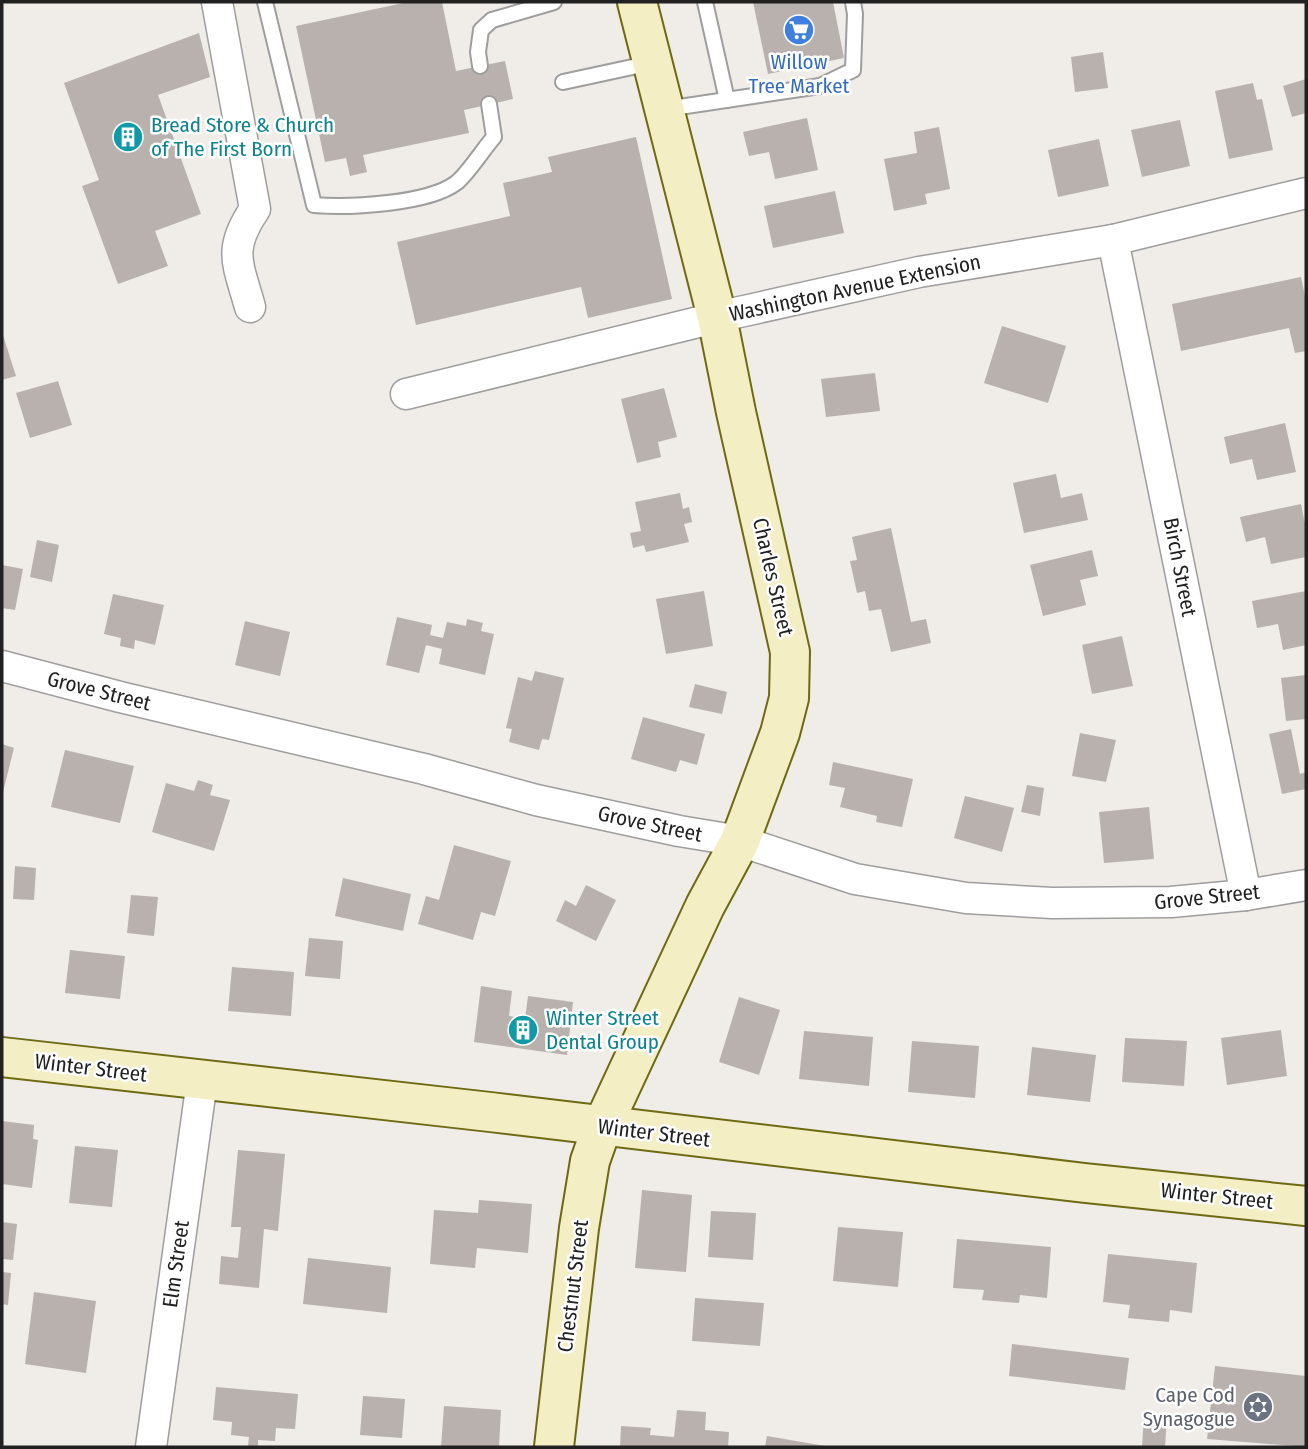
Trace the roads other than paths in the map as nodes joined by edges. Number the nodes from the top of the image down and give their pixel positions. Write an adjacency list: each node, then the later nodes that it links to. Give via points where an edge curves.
1 (217, 2): 15 (street, via 255,209 235,253)
2 (265, 2): 11 (lane, via 314,205 342,207 422,197 456,183 494,137)
3 (548, 2): 8 (lane, via 492,20 481,30)
4 (637, 2): 7 (street, Charles Street)
5 (705, 2): 10 (lane)
6 (853, 2): 10 (lane, via 853,70 820,86)
7 (653, 62): 9 (lane); 12 (street, Charles Street)
8 (480, 66)
9 (563, 82)
10 (727, 100): 12 (lane)
11 (489, 104)
12 (665, 109): 16 (street, Charles Street)
13 (1306, 193): 14 (street, Washington Avenue Extension)
14 (1112, 240): 16 (street, Washington Avenue Extension, via 919,272); 21 (street, Birch Street)
15 (250, 307)
16 (717, 317): 17 (street, Washington Avenue Extension); 19 (street, Charles Street, via 790,652 789,698 780,733)
17 (406, 394)
18 (2, 666): 19 (street, Grove Street, via 536,800)
19 (740, 841): 21 (street, Grove Street, via 855,879 966,898 1119,904); 24 (street, Charles Street)
20 (1306, 885): 21 (street, Grove Street)
21 (1246, 895)
22 (2, 1057): 23 (street, Winter Street)
23 (202, 1081): 24 (street, Winter Street); 26 (street, Elm Street)
24 (602, 1127): 25 (street, Winter Street); 27 (street, Chestnut Street, via 590,1161 579,1228)
25 (1306, 1206)
26 (151, 1447)
27 (554, 1447)

